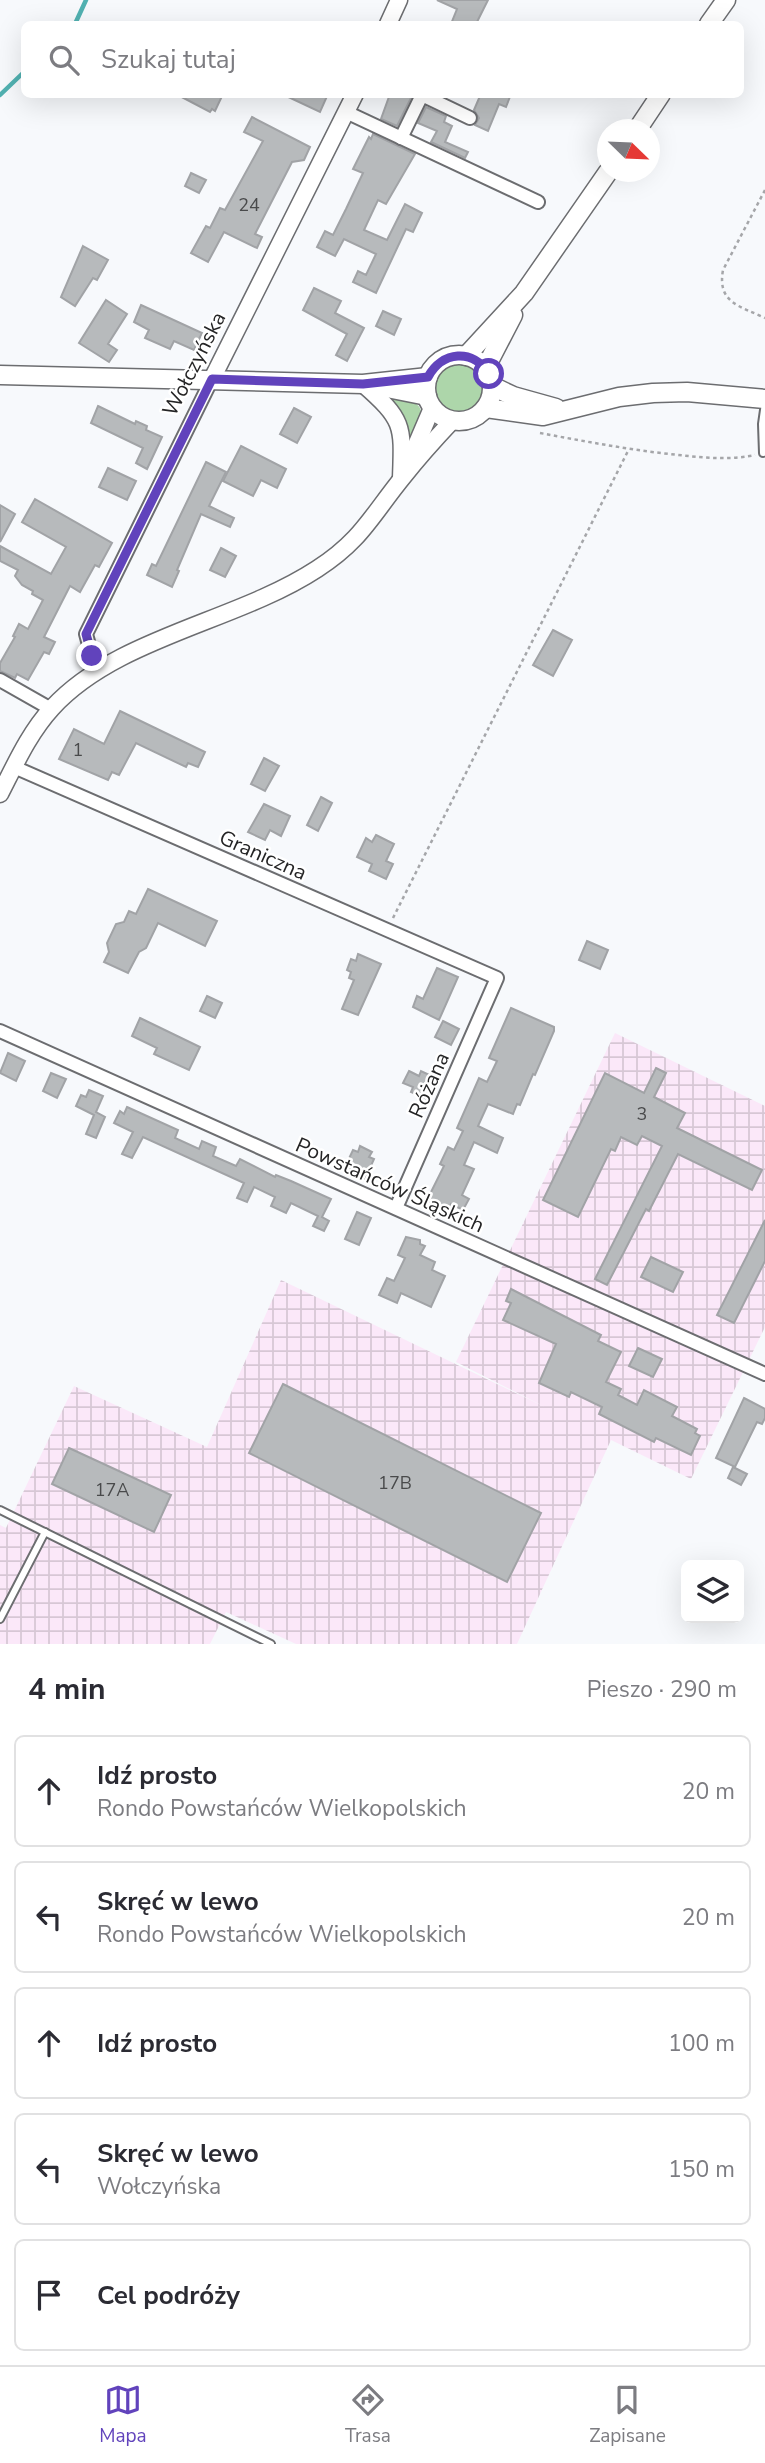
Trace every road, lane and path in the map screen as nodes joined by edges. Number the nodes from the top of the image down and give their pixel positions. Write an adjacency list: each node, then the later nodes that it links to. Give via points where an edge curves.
1 (399, 0): 3 (street)
2 (726, 0): 4 (main road)
3 (389, 21)
4 (711, 21)
5 (353, 98): 9 (street, Wołczyńska)
6 (421, 98): 12 (street)
7 (428, 98): 10 (street)
8 (658, 98): 11 (main road)
9 (346, 112): 12 (street); 22 (street, Wołczyńska)
10 (470, 118)
11 (644, 119)
12 (401, 138): 15 (street)
13 (601, 182): 16 (main road)
14 (765, 190): 17 (path, via 721,281 724,296)
15 (538, 202)
16 (524, 293): 18 (main road); 19 (main road)
17 (765, 318)
18 (466, 356): 19 (main road); 21 (main road, via 439,362)
19 (485, 369): 24 (main road)
20 (0, 375): 22 (main road)
21 (428, 377): 23 (main road); 26 (main road)
22 (212, 379): 23 (main road); 34 (street, Wołczyńska, via 86,634)
23 (363, 384): 26 (main road); 33 (street, via 396,417 402,432)
24 (492, 386): 27 (main road); 28 (main road)
25 (765, 400): 28 (main road, via 653,393); 32 (lane)
26 (429, 402): 29 (main road); 33 (street)
27 (486, 408): 28 (main road, via 543,416); 29 (main road, via 471,419)
28 (569, 411)
29 (452, 421): 33 (street)
30 (539, 433): 31 (path)
31 (629, 449): 32 (path, via 715,459); 39 (path)
32 (763, 453)
33 (401, 478): 36 (street, via 368,525 319,568 268,597 122,658 85,678)
34 (92, 656)
35 (0, 680): 36 (street)
36 (51, 709): 37 (street)
37 (14, 768): 38 (street); 39 (street, Graniczna)
38 (0, 794)
39 (387, 930): 40 (street, Graniczna)
40 (498, 978): 42 (street, Różana)
41 (0, 1031): 42 (street, Powstańców Śląskich)
42 (396, 1208): 43 (street, Powstańców Śląskich)
43 (765, 1374)
44 (0, 1510): 45 (lane)
45 (45, 1532): 46 (lane); 47 (lane)
46 (0, 1619)
47 (271, 1644)

